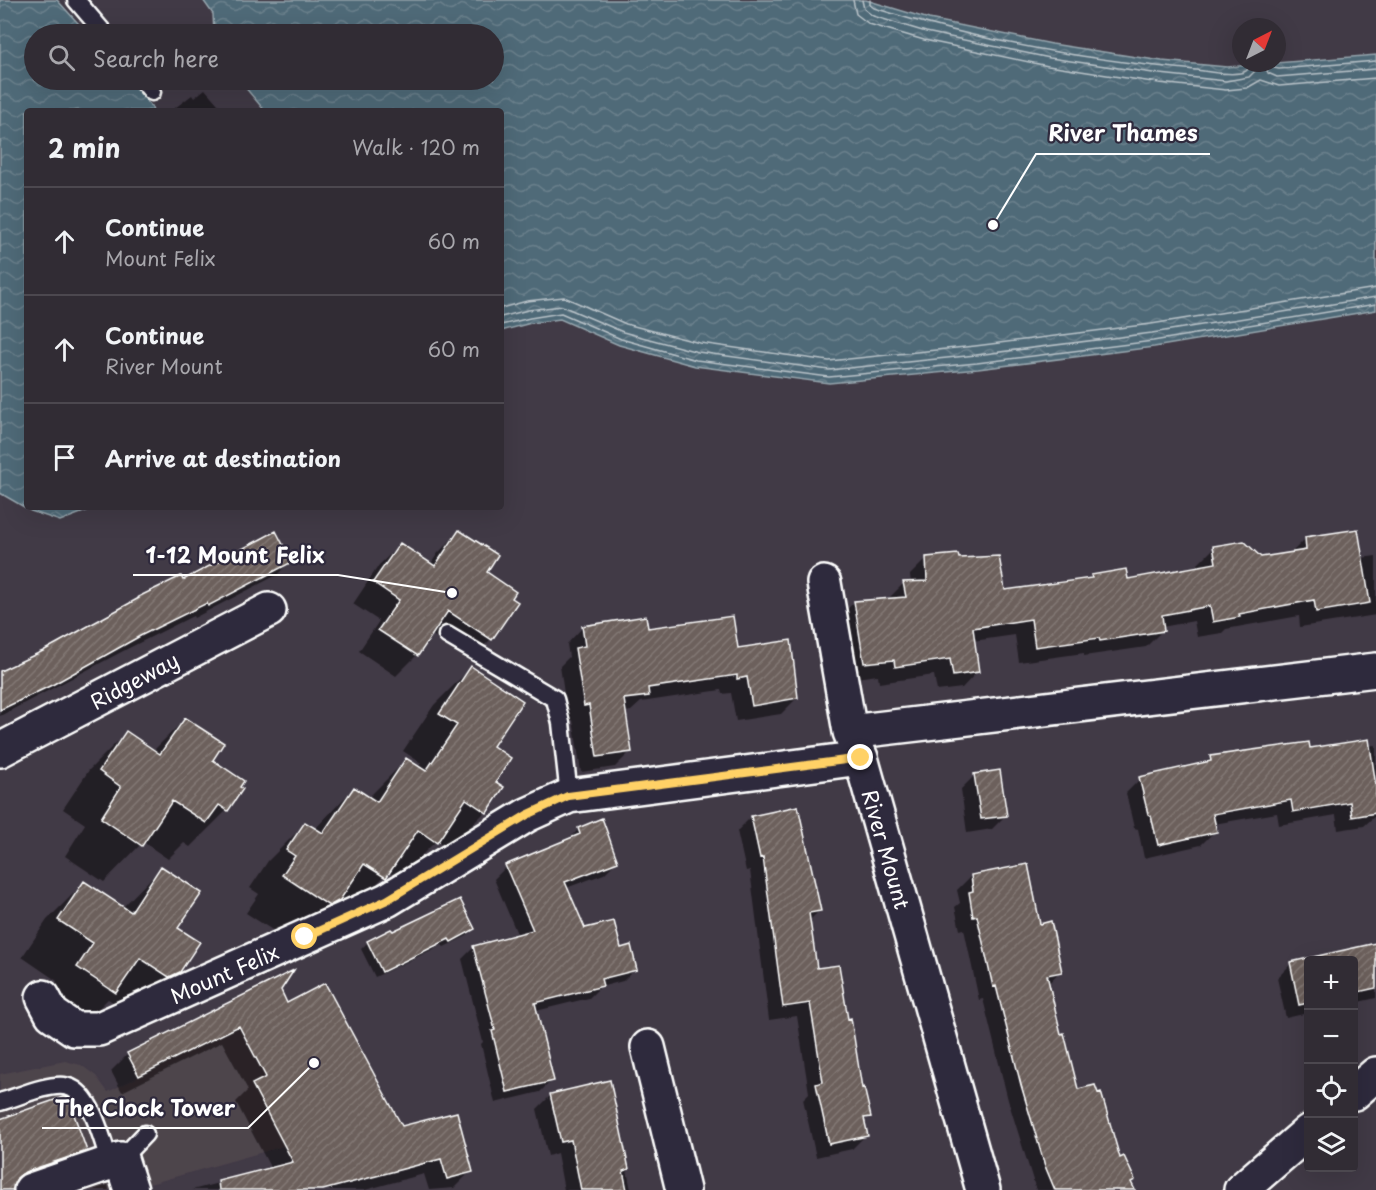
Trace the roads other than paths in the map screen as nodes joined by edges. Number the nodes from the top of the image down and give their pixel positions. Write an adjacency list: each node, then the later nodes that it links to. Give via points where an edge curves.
1 (76, 0): 2 (lane)
2 (96, 24)
3 (824, 583): 7 (street, River Mount)
4 (269, 610): 8 (street, Ridgeway)
5 (447, 635): 9 (lane, via 555,699)
6 (1376, 670): 7 (street)
7 (856, 745): 9 (street); 21 (street, River Mount)
8 (0, 750)
9 (568, 796): 10 (street, Mount Felix, via 527,815 387,900 99,1029 74,1029 52,1014)
10 (43, 997)
11 (648, 1047): 20 (street)
12 (1376, 1074): 13 (street)
13 (1358, 1089)
14 (0, 1102): 17 (lane, via 66,1086 81,1095 90,1107)
15 (145, 1134): 17 (lane)
16 (1304, 1135): 22 (street)
17 (115, 1161): 18 (street); 19 (street)
18 (31, 1190)
19 (131, 1190)
20 (683, 1190)
21 (983, 1190)
22 (1241, 1190)

